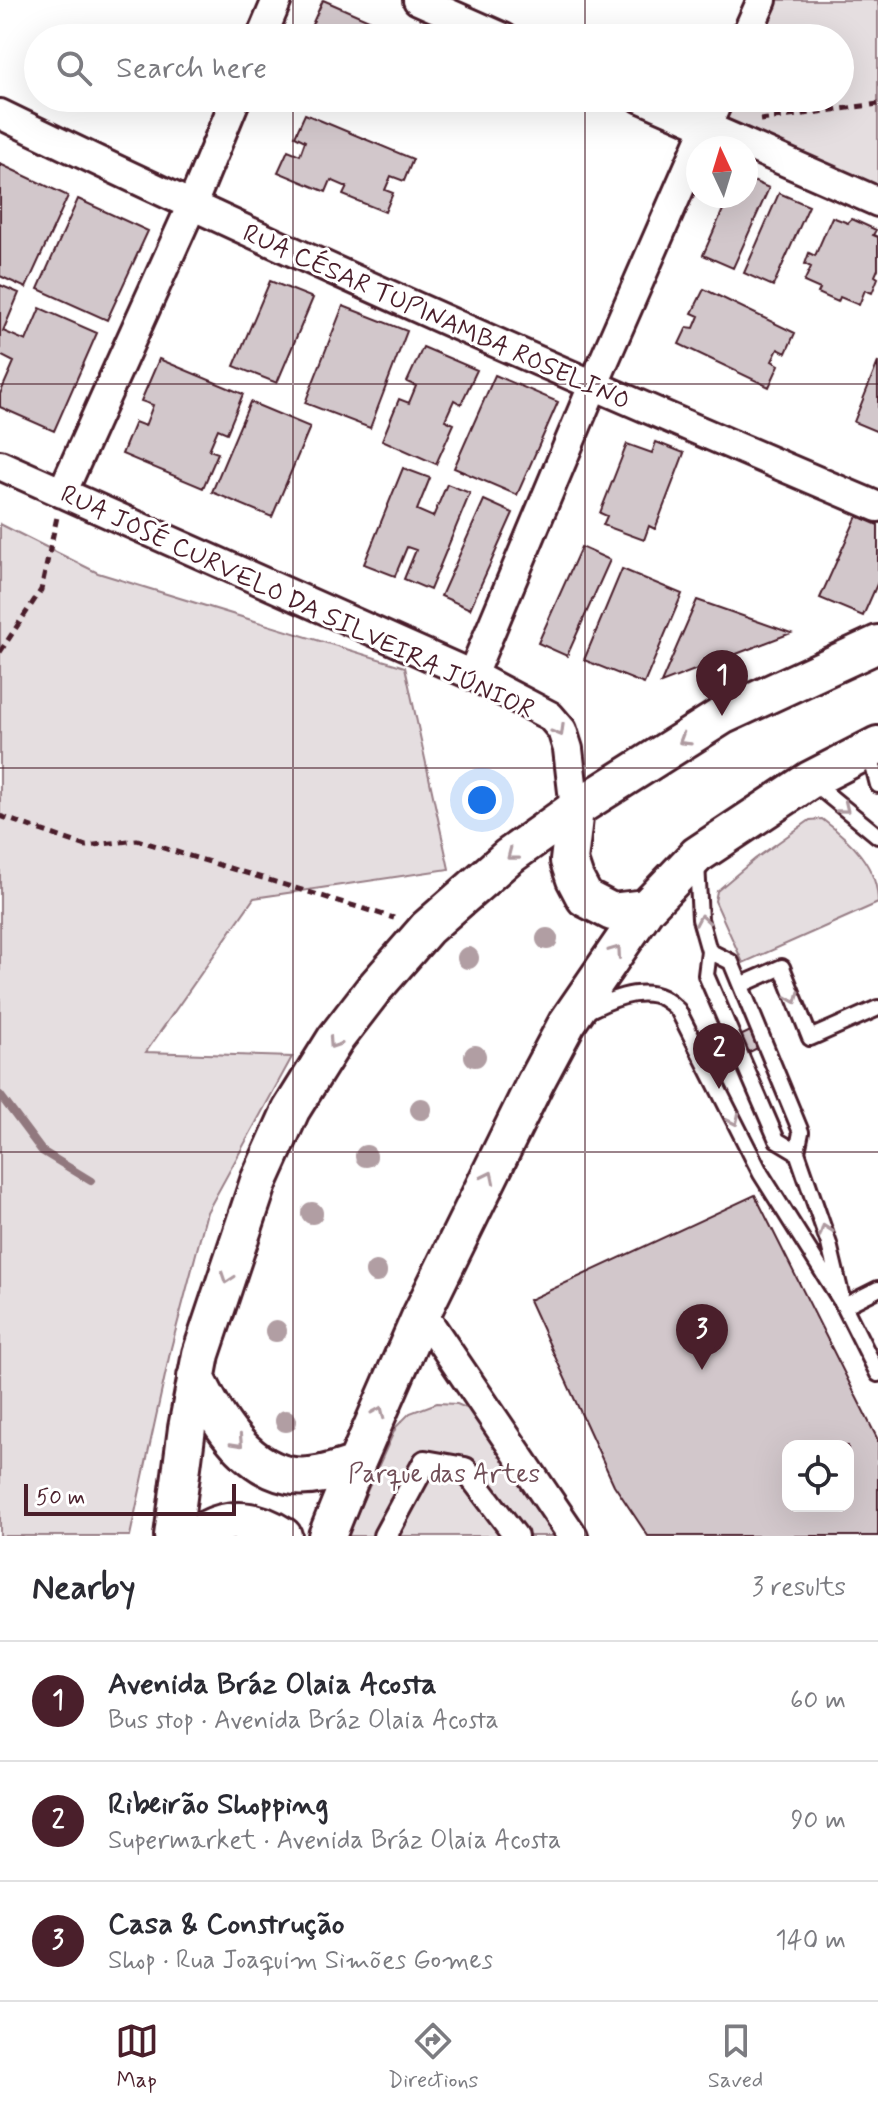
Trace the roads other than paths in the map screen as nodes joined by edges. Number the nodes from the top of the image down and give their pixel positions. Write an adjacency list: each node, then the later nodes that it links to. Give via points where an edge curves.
1 (277, 0): 4 (street)
2 (418, 0): 5 (street)
3 (762, 0): 6 (street)
4 (267, 24)
5 (472, 24)
6 (751, 24)
7 (230, 112): 13 (street)
8 (673, 112): 11 (street)
9 (713, 112): 11 (street)
10 (0, 114): 13 (street, RUA CÉSAR TUPINAMBA ROSELINO)
11 (707, 127): 12 (street); 14 (street)
12 (878, 202)
13 (191, 207): 14 (street, RUA CÉSAR TUPINAMBA ROSELINO); 16 (street)
14 (593, 386): 17 (street, RUA CÉSAR TUPINAMBA ROSELINO); 19 (street)
15 (0, 465): 16 (street, RUA JOSÉ CURVELO DA SILVEIRA JÚNIOR)
16 (62, 493): 19 (street, RUA JOSÉ CURVELO DA SILVEIRA JÚNIOR)
17 (878, 507)
18 (878, 644): 23 (street, one-way to 23, via 722,716)
19 (472, 675): 23 (street, RUA JOSÉ CURVELO DA SILVEIRA JÚNIOR, one-way to 23, via 550,716 562,730)
20 (874, 747): 21 (street); 22 (lane)
21 (810, 780): 24 (lane, one-way to 24); 25 (street)
22 (878, 785)
23 (575, 809): 26 (street, via 569,861 585,898 612,912); 36 (street, one-way to 36, via 508,857 427,928 336,1038 291,1110 259,1181)
24 (878, 836)
25 (697, 855): 26 (street); 27 (lane, one-way to 25, via 700,919)
26 (646, 908): 30 (street, one-way to 26)
27 (709, 951): 28 (lane, via 731,962); 31 (lane, via 706,975 759,1099 777,1140)
28 (741, 985): 29 (lane, one-way to 29, via 782,967 810,1038); 31 (lane, via 801,1132)
29 (878, 1008)
30 (567, 1023): 33 (lane, one-way to 33, via 607,1001 640,994 661,997 678,1010 761,1174); 34 (street, one-way to 30)
31 (797, 1152): 33 (lane, one-way to 31)
32 (878, 1289): 33 (lane)
33 (844, 1306): 35 (lane)
34 (422, 1313): 37 (street, one-way to 34); 44 (street)
35 (878, 1373)
36 (196, 1377): 37 (street, one-way to 37, via 227,1429 272,1469 300,1476); 38 (street)
37 (356, 1464): 41 (street)
38 (173, 1536)
39 (196, 1536): 40 (street, via 243,1519)
40 (283, 1536)
41 (327, 1536)
42 (385, 1536): 43 (street, via 425,1462 465,1469)
43 (516, 1536)
44 (573, 1536)

